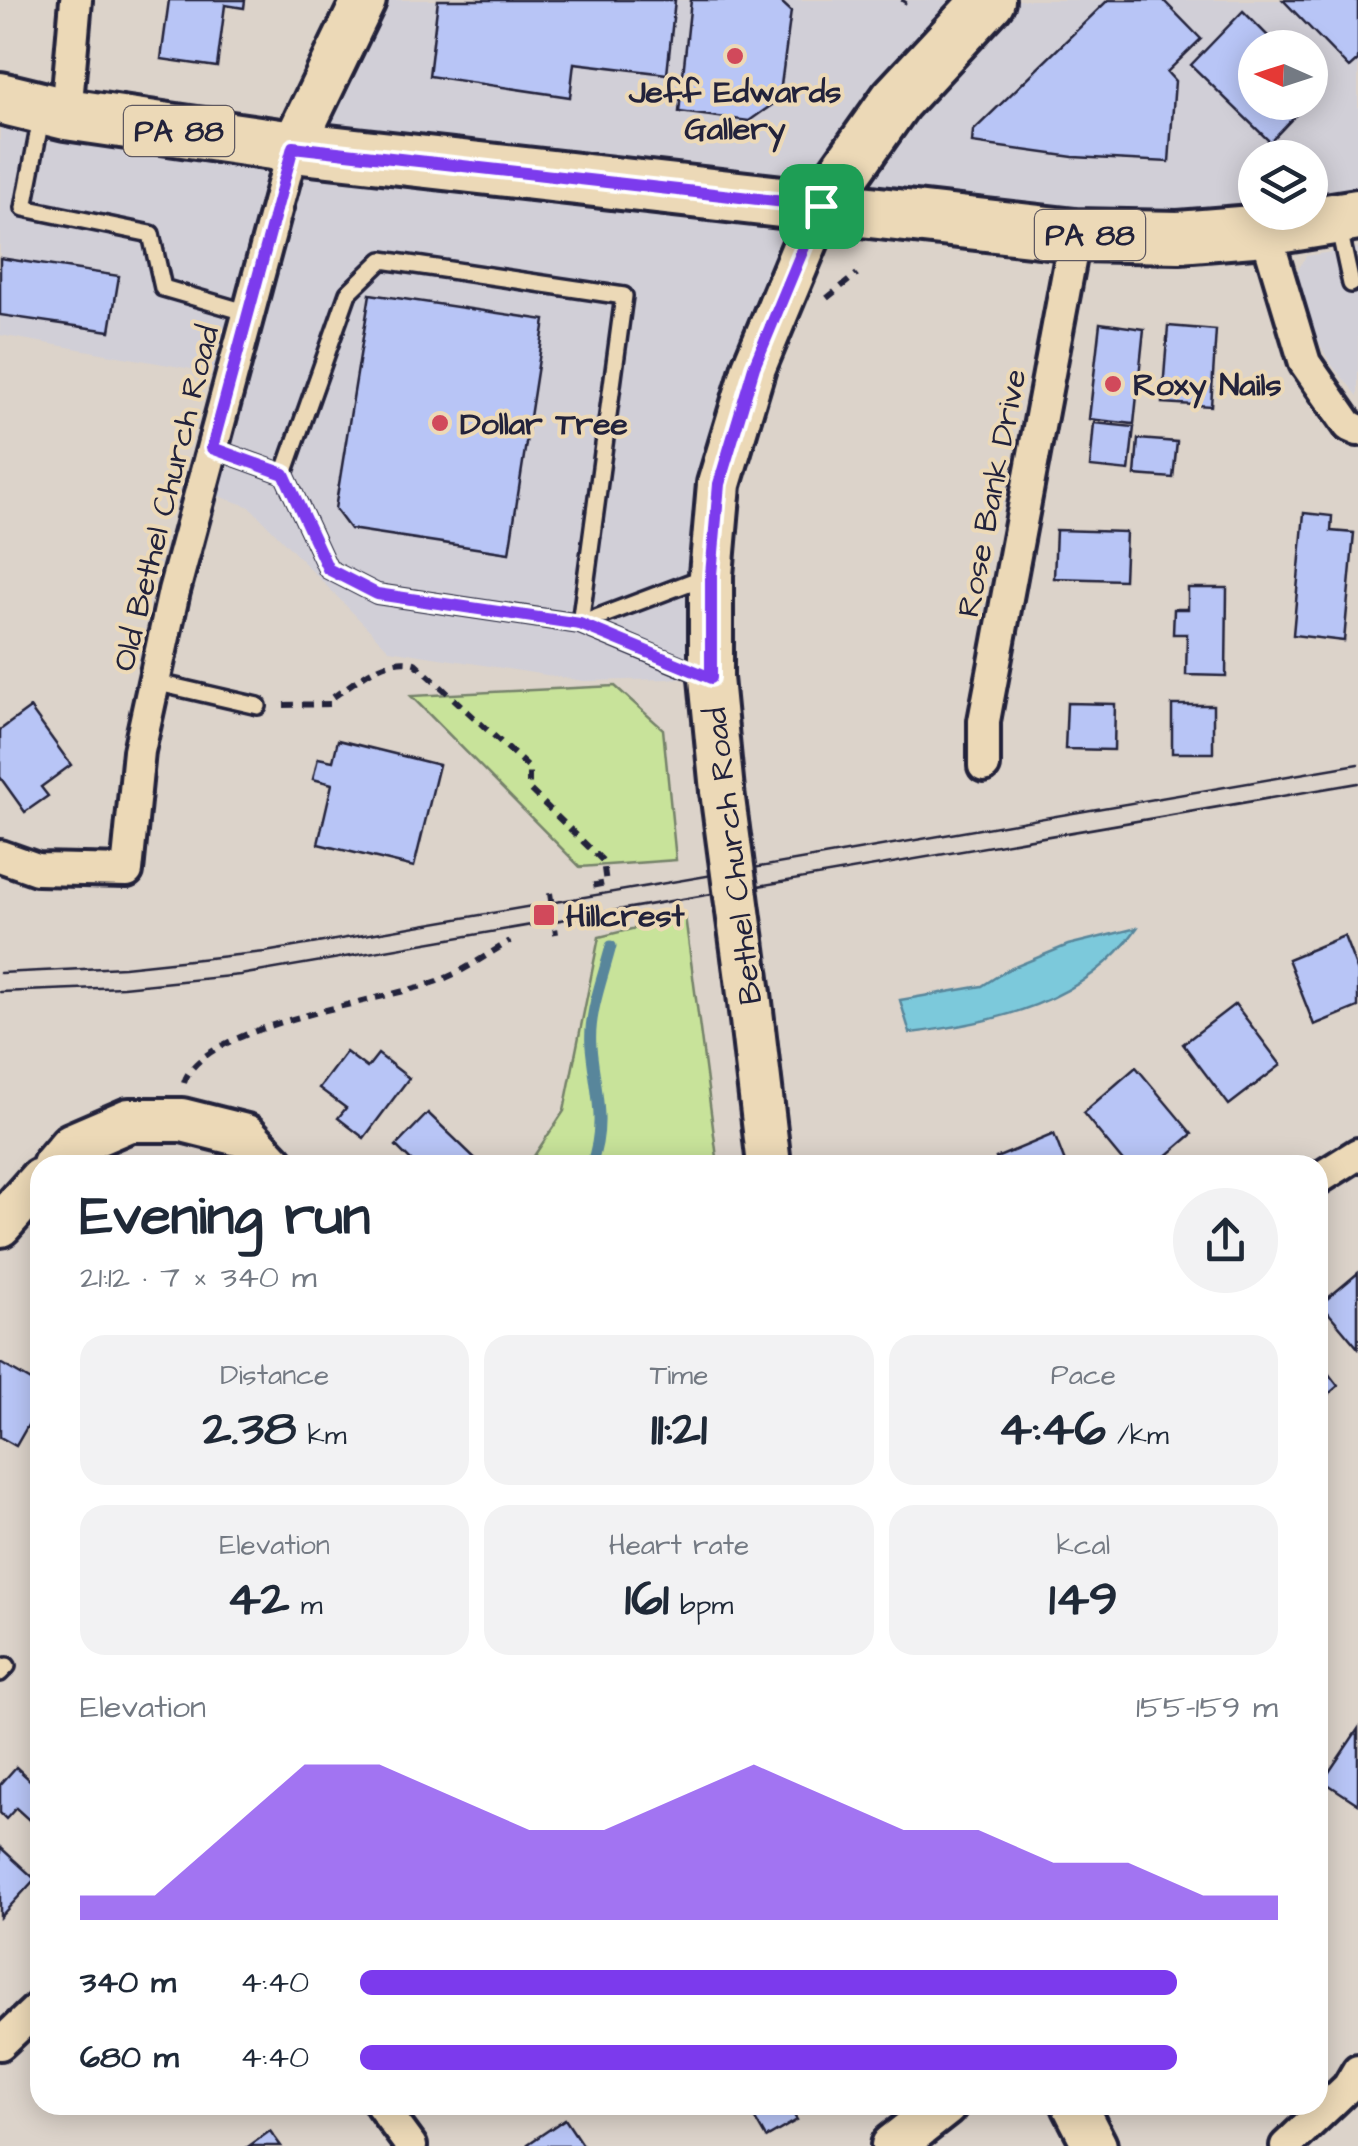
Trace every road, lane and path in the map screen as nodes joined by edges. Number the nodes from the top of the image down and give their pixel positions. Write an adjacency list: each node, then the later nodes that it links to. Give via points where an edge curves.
1 (76, 0): 4 (street)
2 (364, 0): 5 (street)
3 (989, 0): 6 (main road, via 896,100)
4 (36, 107): 5 (main road, PA 88); 13 (lane, via 24,208 151,234 163,288)
5 (293, 147): 6 (main road, PA 88); 13 (street, Old Bethel Church Road)
6 (821, 206): 9 (main road, PA 88); 17 (street, Bethel Church Road, via 754,367 719,484)
7 (1348, 217): 11 (lane)
8 (1265, 230): 9 (main road, PA 88); 14 (street, via 1305,363)
9 (1075, 235): 22 (street, Rose Bank Drive, via 984,721)
10 (857, 274): 12 (path)
11 (1350, 284)
12 (822, 302)
13 (248, 313): 15 (street, Old Bethel Church Road)
14 (1358, 430)
15 (212, 448): 16 (lane); 20 (street, Old Bethel Church Road)
16 (284, 474): 18 (lane, via 328,569 377,594); 18 (lane, via 348,293 382,260 624,296)
17 (711, 575): 18 (lane); 19 (street, Bethel Church Road)
18 (580, 624): 19 (lane)
19 (711, 678): 32 (street, Bethel Church Road, bridge)
20 (154, 682): 21 (lane); 23 (street, Old Bethel Church Road, via 127,871 37,869)
21 (258, 706): 24 (path, via 330,704 372,672 403,659 415,663 529,768 529,789 603,860 606,883)
22 (984, 766)
23 (0, 856)
24 (590, 886)
25 (550, 893): 26 (path)
26 (556, 934)
27 (510, 941): 28 (path, via 442,980 211,1048 185,1078)
28 (182, 1120): 29 (street); 31 (street, via 129,1120)
29 (259, 1150)
30 (1358, 1154): 33 (street)
31 (62, 1155)
32 (768, 1155)
33 (1328, 1173)
34 (30, 1191): 35 (street)
35 (0, 1225)
36 (30, 2016): 37 (street)
37 (0, 2044)
38 (1358, 2070): 39 (street)
39 (1328, 2107)
40 (388, 2115): 44 (street)
41 (932, 2115): 45 (street)
42 (1079, 2115): 46 (street)
43 (1319, 2115): 47 (street)
44 (411, 2146)
45 (893, 2146)
46 (1095, 2146)
47 (1286, 2146)

